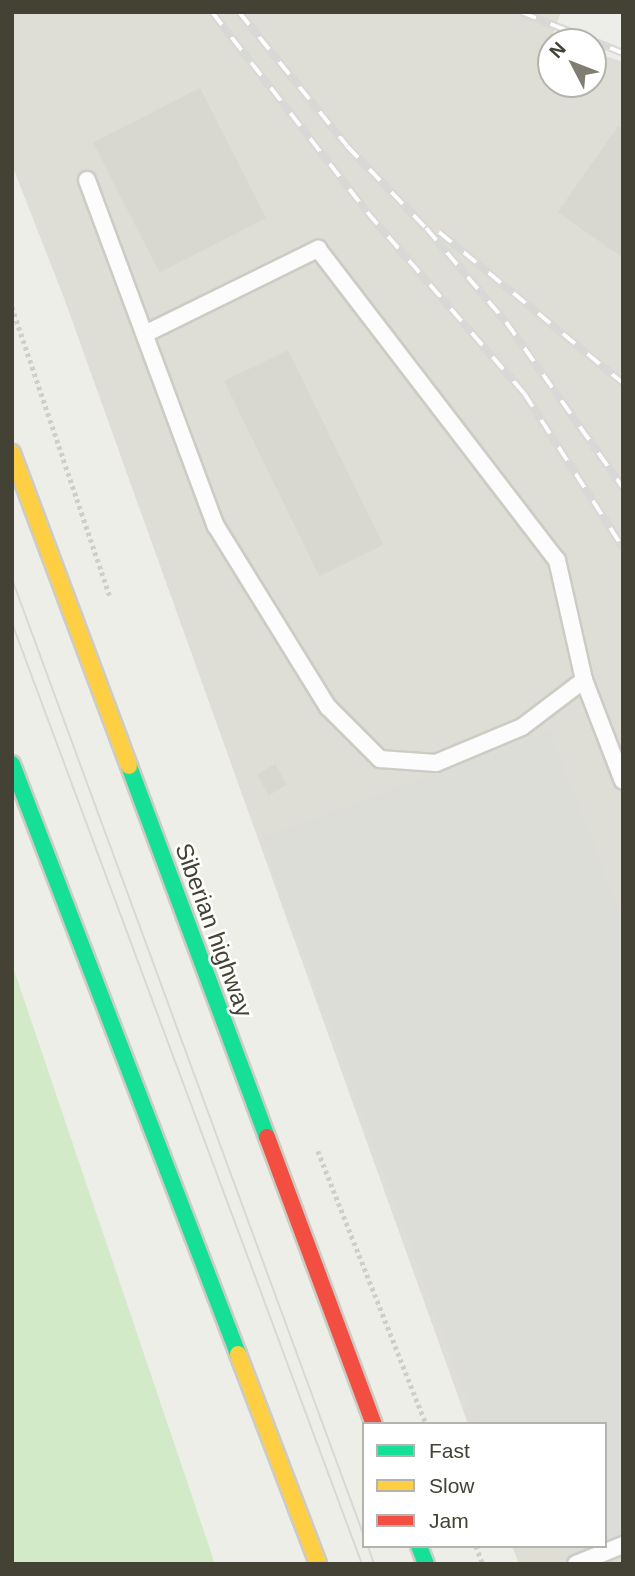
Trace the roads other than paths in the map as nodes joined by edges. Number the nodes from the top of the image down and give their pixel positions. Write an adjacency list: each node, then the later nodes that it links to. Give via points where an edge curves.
1 (88, 180): 2 (lane)
2 (147, 333): 4 (lane, via 318,249 557,560); 4 (lane, via 216,526 328,707 380,759 436,763 523,727)
3 (12, 453): 7 (main road, Siberian highway)
4 (584, 680): 6 (lane)
5 (12, 764): 9 (main road)
6 (623, 781)
7 (373, 1422)
8 (623, 1545): 10 (lane)
9 (318, 1564)
10 (576, 1564)

